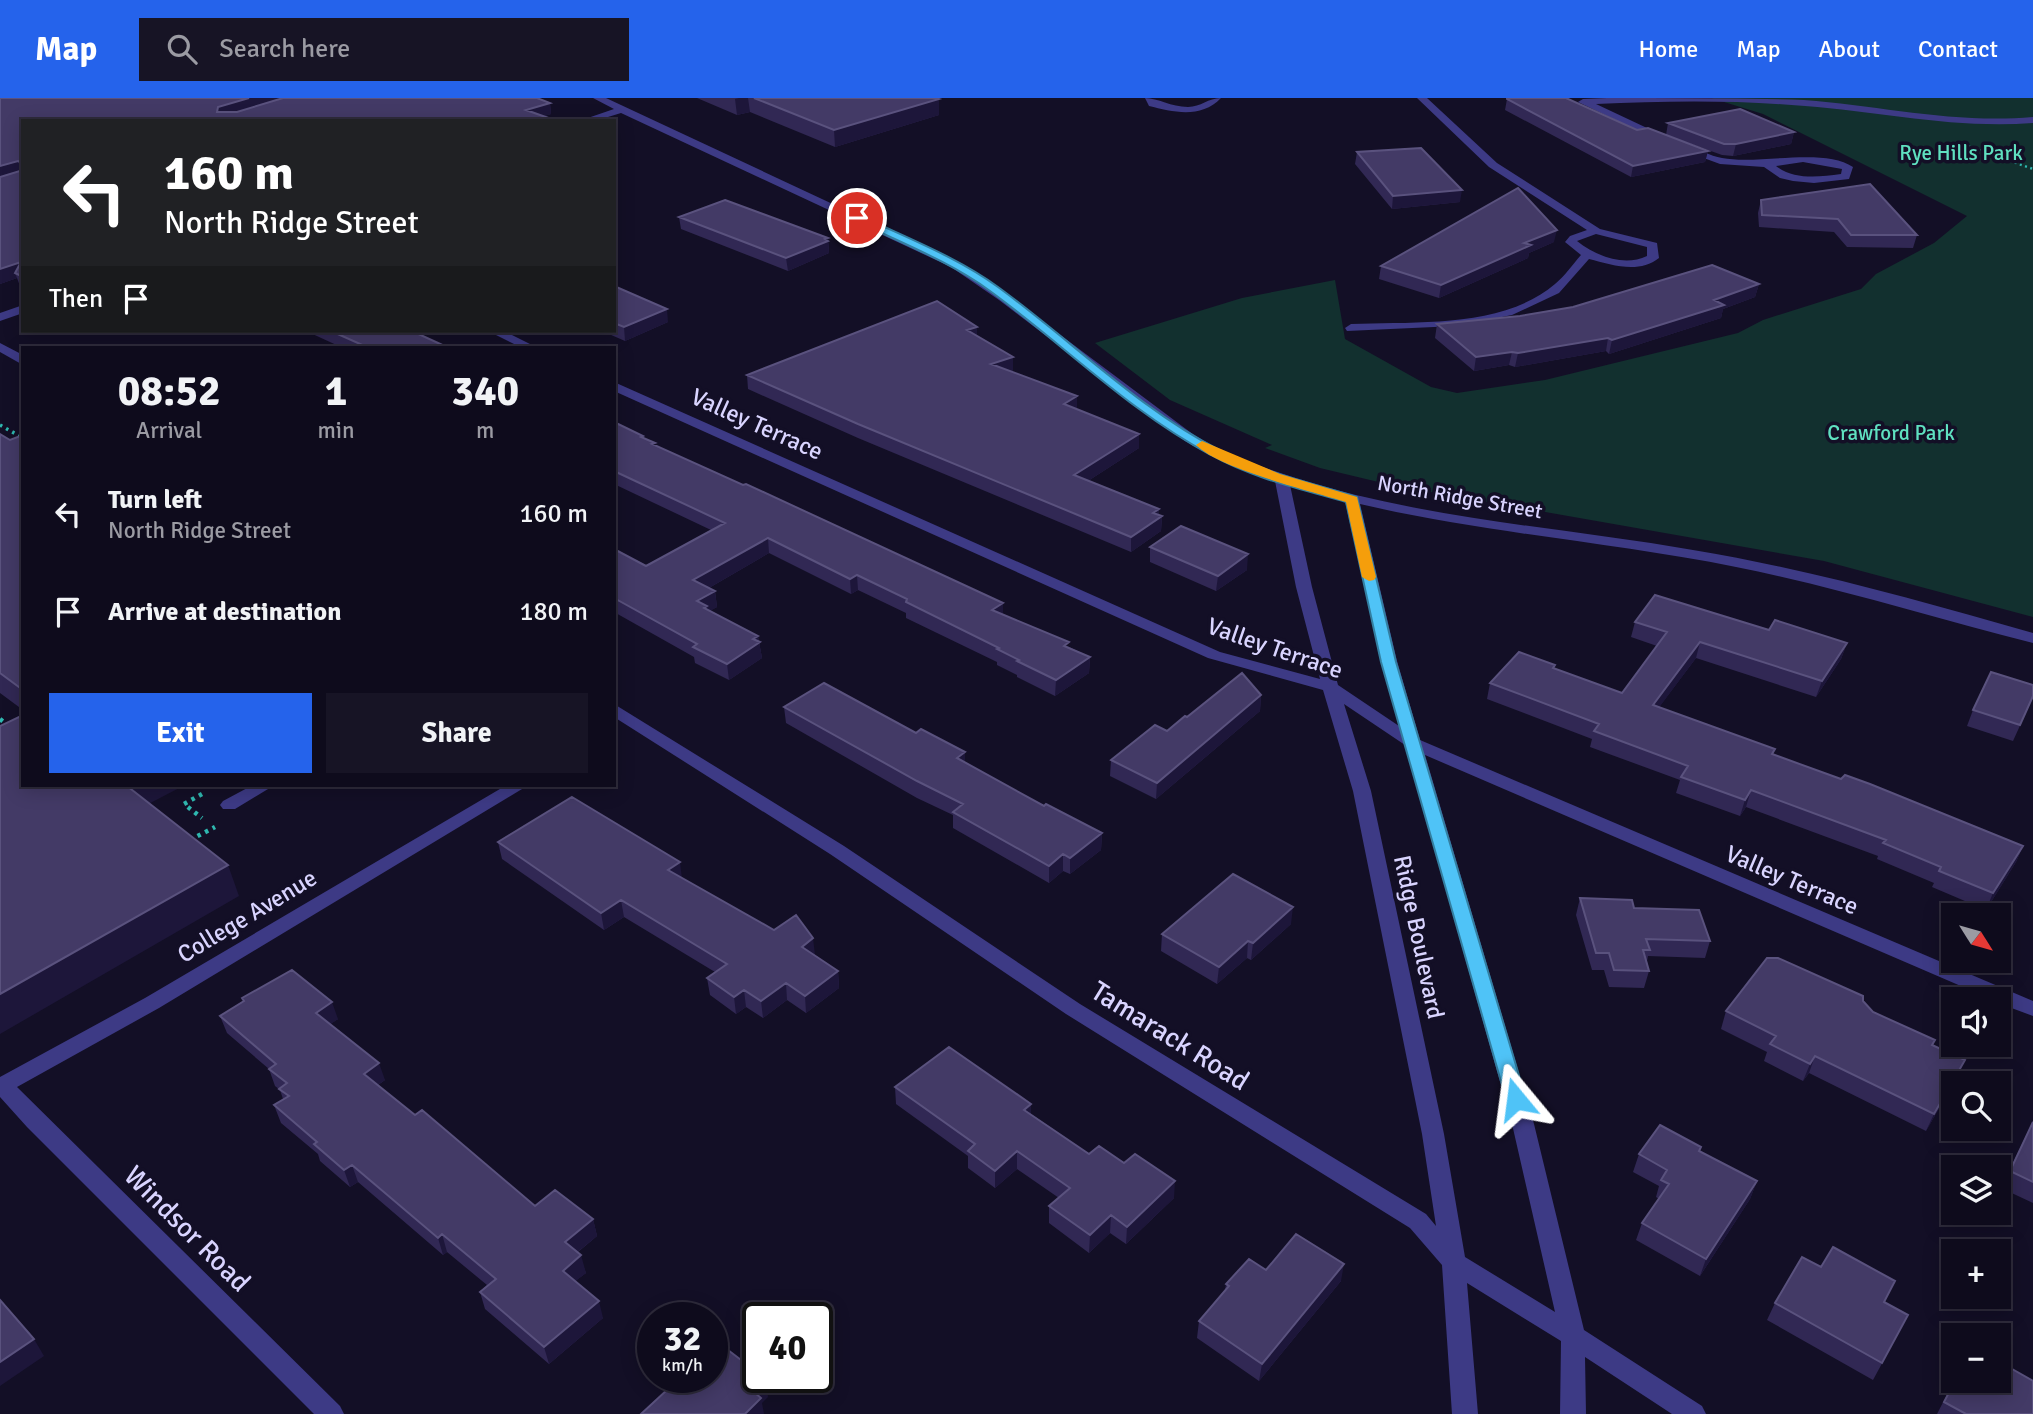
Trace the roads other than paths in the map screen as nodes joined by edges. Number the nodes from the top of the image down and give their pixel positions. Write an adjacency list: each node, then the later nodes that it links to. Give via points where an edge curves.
1 (598, 98): 6 (street, North Ridge Street)
2 (1150, 98): 3 (street, via 1152,104 1179,110 1199,108)
3 (1216, 98)
4 (1422, 98): 10 (street, via 1493,165)
5 (1578, 100): 8 (street, via 1804,103 1950,123); 9 (street, via 1720,161)
6 (620, 110): 7 (street); 20 (street, North Ridge Street, via 955,265 992,288 1173,427 1217,454)
7 (591, 119)
8 (2033, 120)
9 (1767, 164): 9 (street, via 1803,159 1848,167 1845,177 1808,181 1775,172)
10 (1596, 231): 11 (street, via 1571,243); 11 (street, via 1654,245 1653,258 1629,264)
11 (1587, 255): 14 (street, via 1557,289 1495,317)
12 (21, 310): 13 (street)
13 (0, 317)
14 (1351, 328)
15 (499, 333): 16 (street)
16 (528, 346)
17 (0, 347): 18 (street)
18 (21, 360)
19 (616, 387): 23 (street, Valley Terrace, via 1214,655)
20 (1282, 479): 21 (street, North Ridge Street); 23 (street, Ridge Boulevard)
21 (1352, 500): 22 (street, North Ridge Street, via 1707,556 1838,585); 25 (street, Ridge Boulevard, via 1389,662)
22 (2033, 638)
23 (1330, 687): 25 (street, Valley Terrace); 31 (street, Ridge Boulevard, via 1362,791 1433,1135)
24 (620, 719): 31 (street, Tamarack Road, via 837,850 1073,1009 1418,1221)
25 (1415, 744): 29 (street, Valley Terrace); 32 (street, Ridge Boulevard, via 1523,1124)
26 (262, 787): 28 (street)
27 (516, 787): 30 (street, College Avenue, via 152,1003)
28 (229, 805)
29 (2033, 1009)
30 (1, 1086): 33 (street, Windsor Road)
31 (1454, 1262): 32 (street, Tamarack Road); 34 (street, Ridge Boulevard)
32 (1573, 1336): 35 (street, Ridge Boulevard); 36 (street, Tamarack Road)
33 (331, 1414)
34 (1465, 1414)
35 (1573, 1414)
36 (1693, 1414)

